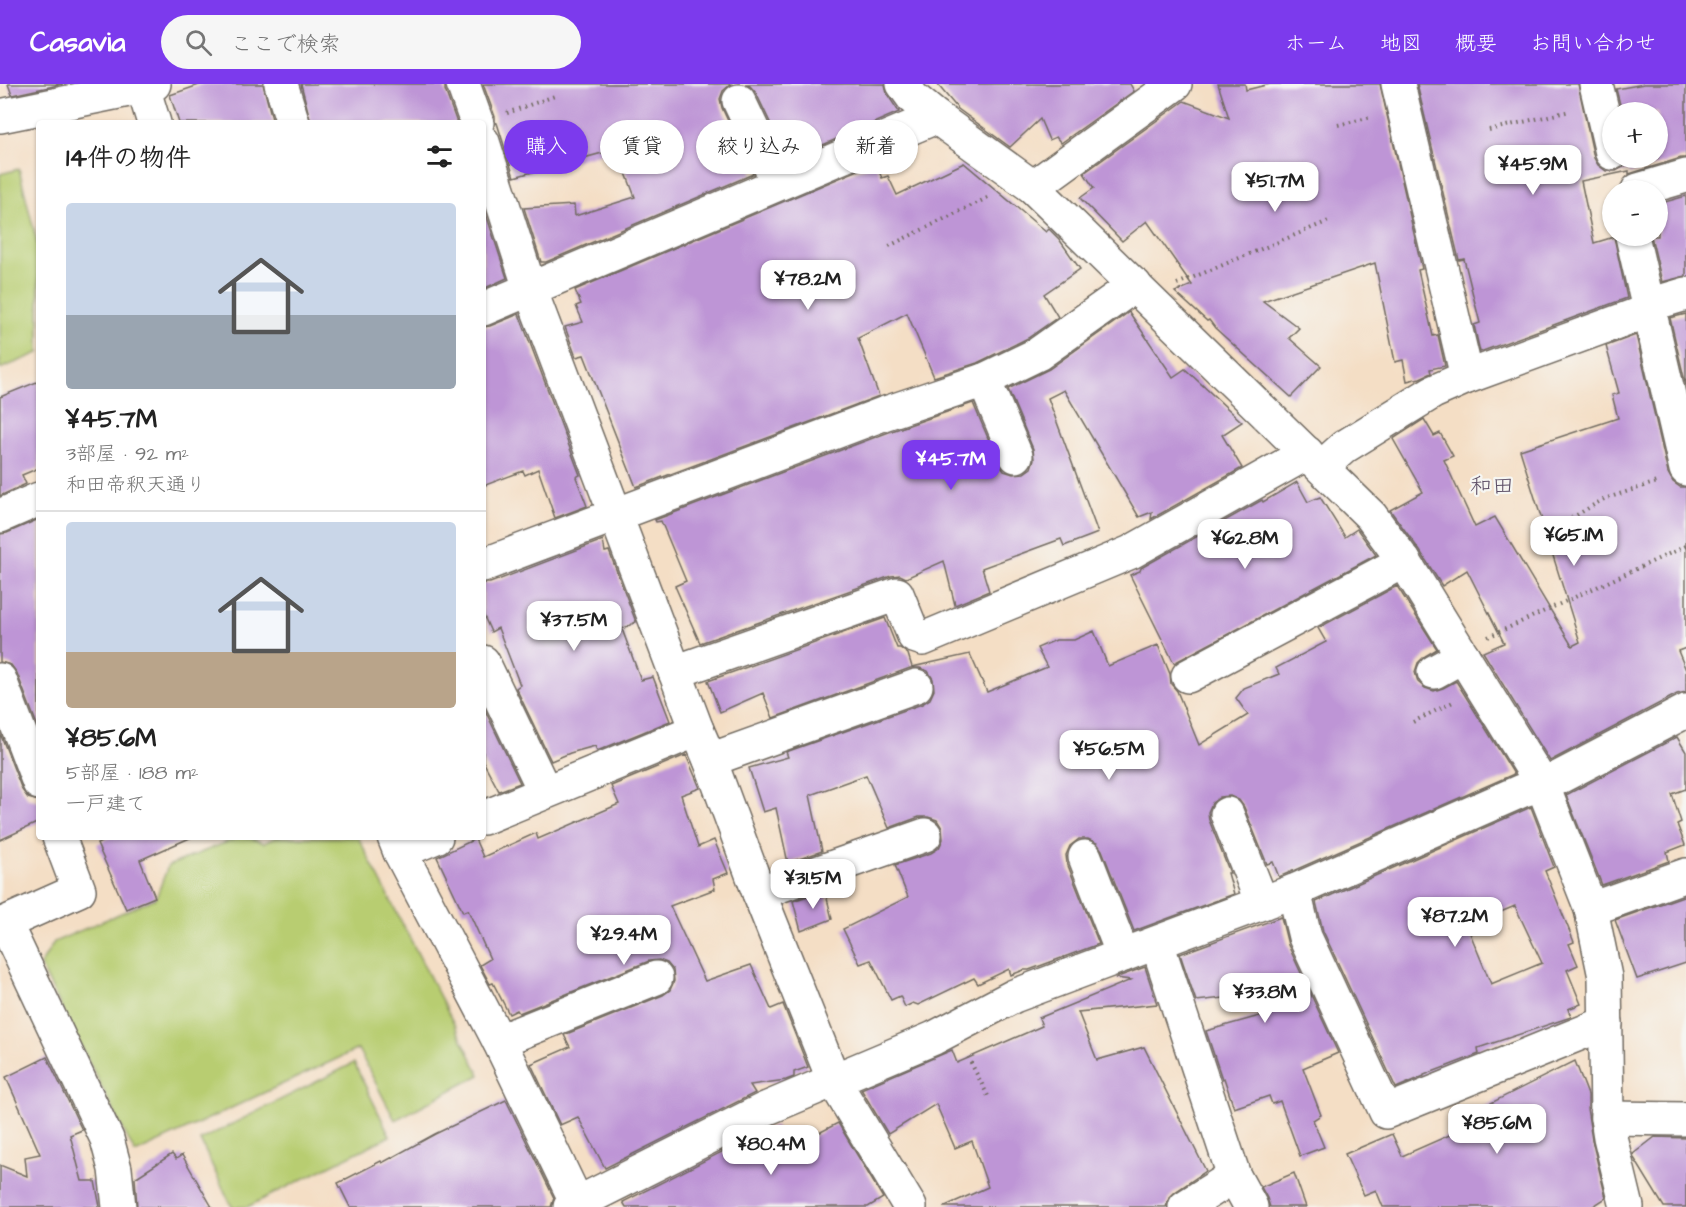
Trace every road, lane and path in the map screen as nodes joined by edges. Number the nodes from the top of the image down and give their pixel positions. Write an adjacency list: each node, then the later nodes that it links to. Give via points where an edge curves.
1 (281, 84): 14 (street)
2 (464, 84): 15 (street)
3 (903, 84): 12 (street)
4 (1175, 84): 21 (street)
5 (1398, 84): 30 (street)
6 (146, 85): 11 (street); 13 (street)
7 (1598, 94): 10 (street); 17 (path)
8 (555, 96): 16 (path)
9 (739, 101): 20 (street)
10 (1602, 111)
11 (0, 116)
12 (936, 117): 20 (street); 21 (street)
13 (153, 120)
14 (292, 120)
15 (483, 120)
16 (487, 127): 25 (street)
17 (1489, 130)
18 (1686, 176): 19 (street)
19 (1668, 181)
20 (778, 183): 25 (street)
21 (1027, 184): 23 (path); 26 (street)
22 (1331, 220): 26 (path)
23 (889, 246)
24 (1634, 246): 28 (street)
25 (530, 290): 29 (street); 36 (street)
26 (1140, 291): 31 (street, via 1038,354); 33 (street)
27 (1686, 294): 28 (street)
28 (1649, 305): 30 (street, via 1639,314); 34 (street)
29 (486, 308)
30 (1467, 378): 33 (street, via 1433,392 1344,447)
31 (984, 380): 32 (street); 36 (street)
32 (1016, 456)
33 (1314, 460): 40 (street, via 1371,516); 44 (street, via 1131,552 923,639 914,636 897,594)
34 (1680, 467): 38 (path, via 1604,499)
35 (36, 500): 37 (street)
36 (616, 515): 41 (street); 44 (street)
37 (0, 516)
38 (1556, 527)
39 (1686, 546): 42 (path)
40 (1404, 561): 42 (street); 46 (street)
41 (486, 564)
42 (1461, 653): 45 (street); 49 (street)
43 (486, 668): 56 (street)
44 (675, 672): 52 (street)
45 (1434, 672)
46 (1188, 676)
47 (0, 680): 54 (street)
48 (916, 686): 53 (street)
49 (1483, 688): 51 (path); 55 (street)
50 (1686, 711): 55 (street)
51 (1413, 722)
52 (697, 730): 53 (street); 56 (street)
53 (710, 760): 66 (street)
54 (36, 775)
55 (1542, 784): 65 (street); 68 (street)
56 (545, 792): 58 (street)
57 (1227, 814): 67 (street)
58 (486, 817)
59 (925, 835): 66 (street)
60 (60, 840): 81 (street, via 79,890 5,923 107,1139)
61 (419, 840): 62 (street)
62 (397, 844): 74 (street)
63 (1085, 857): 70 (street)
64 (1686, 875): 68 (street)
65 (1294, 891): 67 (street); 72 (street, via 1305,937 1386,1112)
66 (759, 892): 75 (street)
67 (1262, 903): 69 (street)
68 (1591, 909): 72 (street, via 1605,977)
69 (1157, 943): 70 (street); 79 (street)
70 (1123, 955): 73 (street, via 1014,996)
71 (656, 978): 74 (street)
72 (1606, 1023): 77 (street)
73 (952, 1028): 75 (street); 76 (path)
74 (499, 1041): 80 (street)
75 (834, 1081): 80 (street, via 763,1110); 82 (street)
76 (988, 1096)
77 (1607, 1118): 78 (street); 85 (street)
78 (1686, 1119)
79 (1234, 1176): 83 (street); 84 (street)
80 (573, 1205)
81 (119, 1207)
82 (910, 1207)
83 (1185, 1207)
84 (1251, 1207)
85 (1627, 1207)

